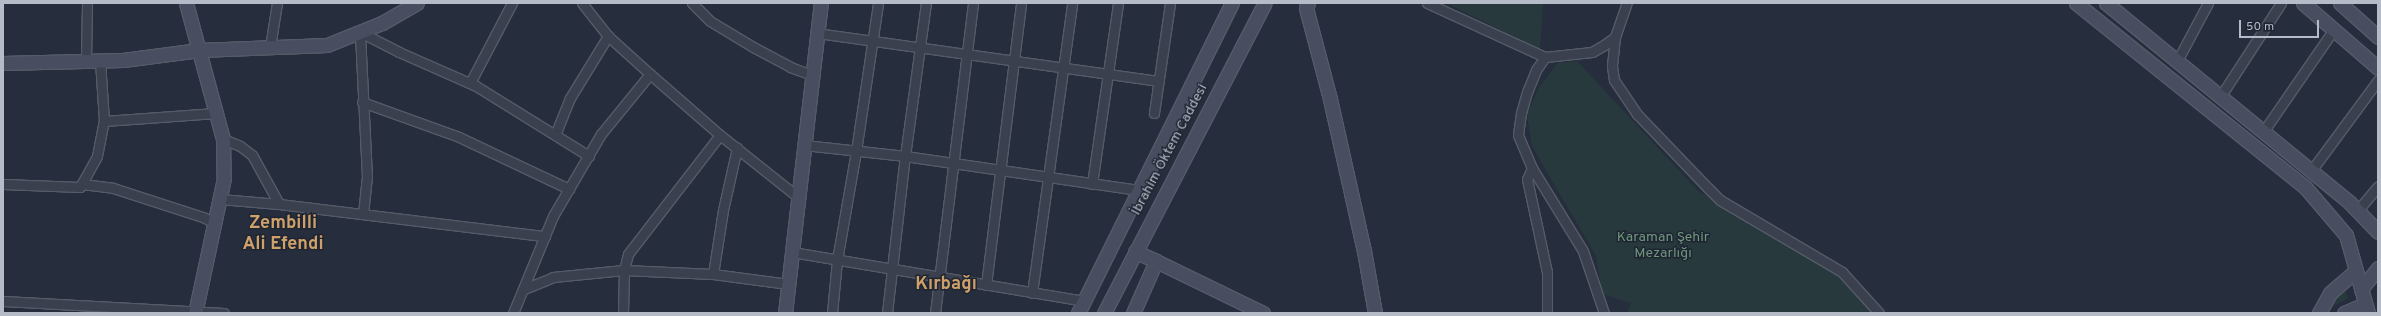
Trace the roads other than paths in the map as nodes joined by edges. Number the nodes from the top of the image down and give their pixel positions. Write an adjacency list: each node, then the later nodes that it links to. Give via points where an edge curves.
1 (87, 3): 40 (street)
2 (186, 3): 36 (main road)
3 (276, 3): 34 (street)
4 (417, 3): 29 (main road)
5 (512, 3): 51 (street)
6 (582, 3): 31 (street)
7 (692, 3): 48 (street, via 710,21 790,67)
8 (821, 3): 30 (main road)
9 (878, 3): 33 (street)
10 (926, 3): 35 (street)
11 (974, 3): 37 (street)
12 (1021, 3): 42 (street)
13 (1072, 3): 44 (street)
14 (1118, 3): 47 (street)
15 (1170, 3): 50 (street)
16 (1232, 3): 76 (main road, İbrahim Öktem Caddesi)
17 (1265, 3): 85 (main road, İbrahim Öktem Caddesi)
18 (1427, 3): 38 (street)
19 (1627, 3): 32 (street)
20 (2076, 3): 92 (main road, via 2305,187 2346,235)
21 (2106, 3): 41 (main road)
22 (2208, 3): 41 (street)
23 (2281, 3): 52 (street)
24 (2303, 3): 27 (main road)
25 (2340, 3): 28 (main road)
26 (1305, 5): 115 (main road, via 1357,220)
27 (2334, 30): 45 (main road); 57 (street)
28 (2376, 31)
29 (360, 32): 34 (main road, via 327,45); 51 (street); 53 (street)
30 (817, 33): 33 (street); 48 (main road)
31 (608, 36): 46 (street); 58 (street, via 570,98)
32 (1615, 36): 38 (street, via 1592,52); 118 (street, via 1612,66 1614,80 1637,114 1720,200 1842,272)
33 (873, 40): 35 (street); 63 (street)
34 (270, 47): 36 (main road)
35 (920, 47): 37 (street); 65 (street)
36 (199, 50): 39 (main road, via 123,60); 54 (main road)
37 (966, 54): 42 (street); 66 (street)
38 (1545, 57): 67 (street, via 1536,70 1520,113 1518,136)
39 (100, 60): 40 (main road); 56 (street)
40 (86, 61): 43 (main road)
41 (2177, 61): 52 (main road)
42 (1013, 62): 44 (street); 68 (street)
43 (3, 63)
44 (1062, 68): 47 (street); 70 (street)
45 (2378, 68)
46 (650, 74): 59 (street); 64 (street, via 601,134)
47 (1107, 74): 50 (street); 73 (street)
48 (812, 75): 61 (main road)
49 (2378, 80): 69 (street)
50 (1159, 81): 55 (street)
51 (470, 83): 58 (street)
52 (2220, 97): 57 (main road)
53 (362, 102): 75 (street, via 459,137); 81 (street, via 367,177)
54 (216, 113): 56 (street); 60 (main road)
55 (1154, 113)
56 (104, 120): 72 (street, via 97,156)
57 (2263, 132): 69 (main road)
58 (555, 135): 64 (street)
59 (720, 135): 62 (street); 90 (street, via 628,254)
60 (224, 139): 78 (main road, via 224,178); 79 (street, via 252,155)
61 (804, 145): 63 (street); 77 (main road)
62 (737, 148): 77 (street); 93 (street, via 723,210)
63 (856, 151): 65 (street); 87 (street)
64 (589, 156): 75 (street)
65 (905, 156): 66 (street); 91 (street)
66 (954, 163): 68 (street); 94 (street)
67 (1532, 168): 116 (street, via 1527,179 1547,272); 117 (street, via 1583,251)
68 (999, 170): 70 (street); 96 (street)
69 (2311, 171): 80 (main road)
70 (1048, 178): 73 (street); 99 (street)
71 (3, 184): 72 (street, via 80,187)
72 (82, 184): 82 (street, via 113,188)
73 (1092, 184): 76 (street)
74 (2378, 186): 80 (street)
75 (569, 189): 84 (street)
76 (1138, 190): 101 (main road, İbrahim Öktem Caddesi)
77 (798, 197): 86 (main road)
78 (220, 199): 79 (street); 82 (main road)
79 (279, 204): 81 (street)
80 (2358, 210): 83 (main road)
81 (364, 214): 84 (street)
82 (215, 223): 103 (main road)
83 (2378, 232)
84 (545, 236): 97 (street)
85 (1135, 251): 88 (main road); 112 (main road, İbrahim Öktem Caddesi)
86 (792, 252): 87 (street); 95 (main road)
87 (837, 260): 91 (street); 108 (street)
88 (1156, 261): 113 (main road); 114 (main road)
89 (2378, 268): 98 (main road)
90 (624, 270): 93 (street); 97 (street, via 553,277); 106 (street)
91 (893, 270): 94 (street); 109 (street)
92 (2355, 271): 98 (main road); 119 (main road, via 2330,293)
93 (713, 274): 95 (street)
94 (940, 278): 96 (street); 110 (street)
95 (788, 284): 107 (main road)
96 (986, 285): 99 (street)
97 (524, 289): 105 (street)
98 (2361, 289): 102 (main road)
99 (1032, 293): 101 (street)
100 (3, 301): 103 (street)
101 (1084, 301): 111 (main road, İbrahim Öktem Caddesi)
102 (2368, 310): 120 (main road)
103 (196, 312): 104 (street)
104 (224, 313)
105 (513, 313)
106 (622, 313)
107 (785, 313)
108 (832, 313)
109 (887, 313)
110 (935, 313)
111 (1078, 313)
112 (1104, 313)
113 (1132, 313)
114 (1263, 313)
115 (1375, 313)
116 (1547, 313)
117 (1604, 313)
118 (1879, 313)
119 (2319, 313)
120 (2344, 313)

